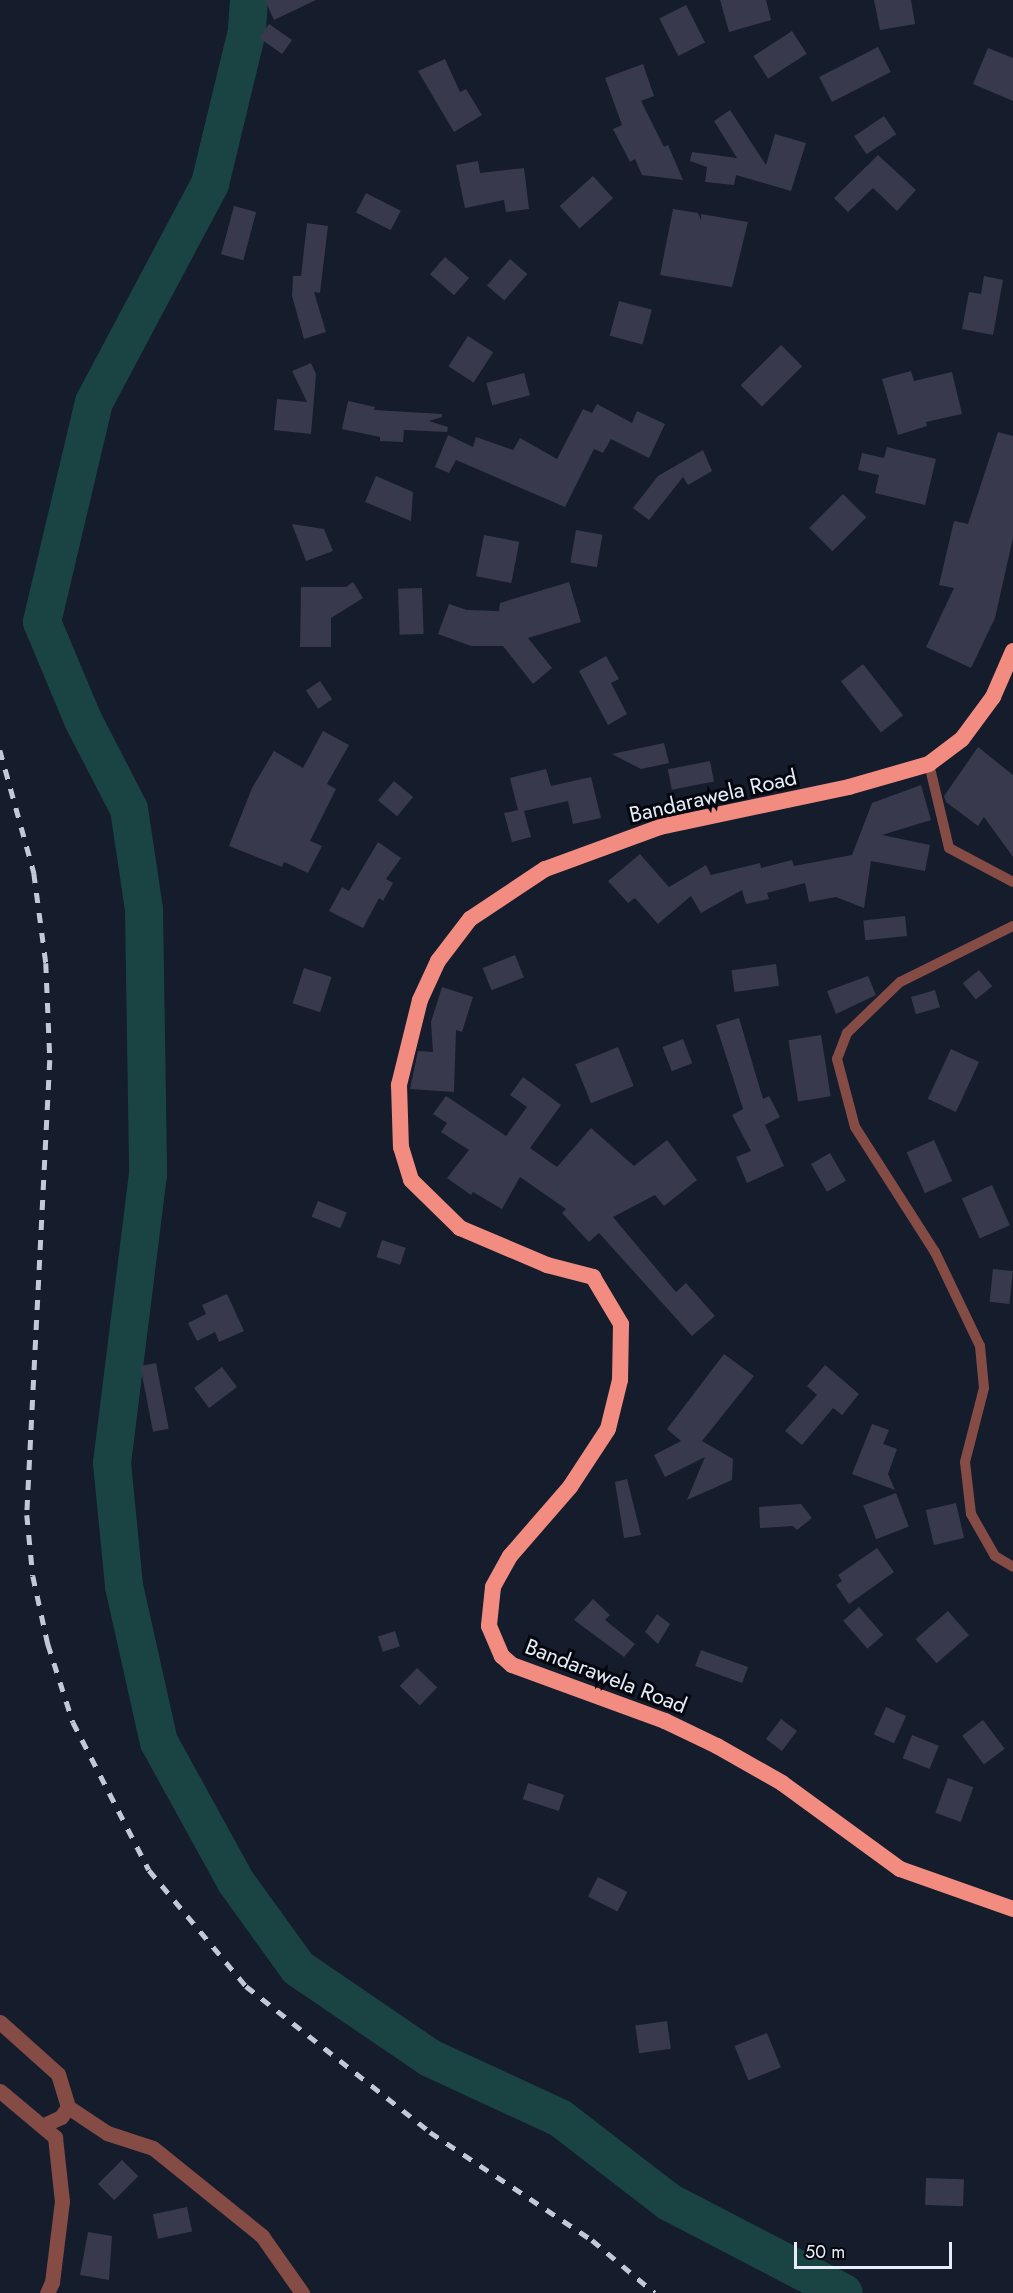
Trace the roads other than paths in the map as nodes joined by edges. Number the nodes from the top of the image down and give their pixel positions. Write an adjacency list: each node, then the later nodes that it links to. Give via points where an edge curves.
1 (1013, 651): 2 (highway, Bandarawela Road, via 1010,665 987,706 962,739)
2 (928, 764): 3 (lane, via 949,848); 6 (highway, Bandarawela Road, via 849,787 660,827 545,869 470,920 438,961 420,1000 399,1085 401,1147 411,1180 460,1228 547,1265 593,1277 621,1324 620,1380 608,1429 570,1487 510,1556 493,1587 489,1626 502,1656 512,1665 665,1721 717,1746 782,1784 900,1869)
3 (1013, 882)
4 (1013, 926): 5 (lane, via 900,982 847,1033 837,1059 855,1127 935,1252 980,1346 984,1388 965,1462 971,1514 995,1556)
5 (1013, 1567)
6 (1013, 1909)
7 (0, 2022): 9 (street, via 58,2074)
8 (0, 2091): 10 (street)
9 (68, 2107): 10 (street, via 61,2117); 12 (street, via 107,2133 153,2148 262,2236)
10 (44, 2125): 11 (street, via 55,2137 62,2201 52,2282)
11 (47, 2293)
12 (302, 2293)

